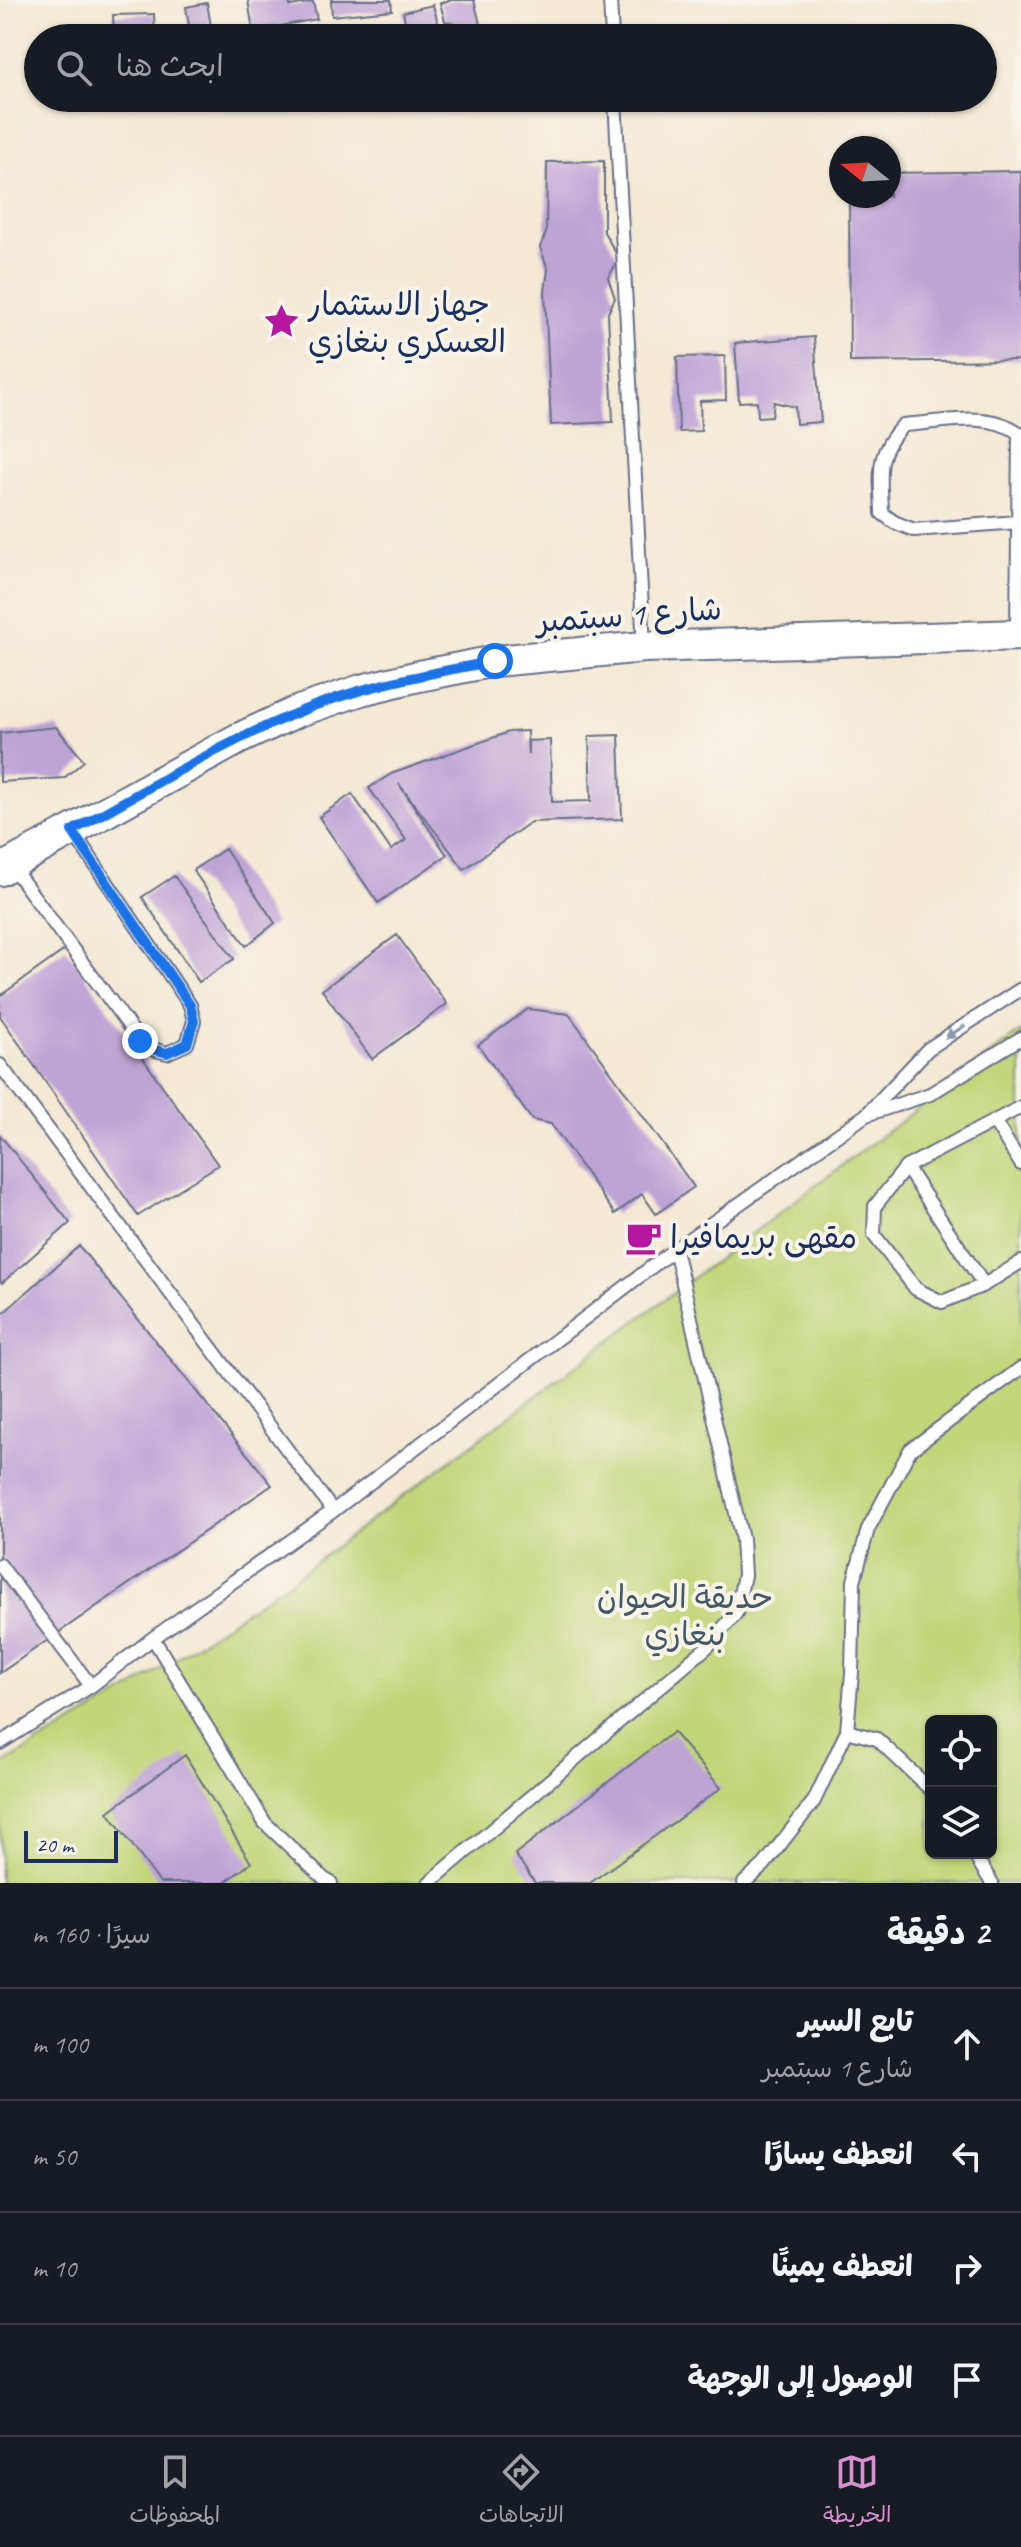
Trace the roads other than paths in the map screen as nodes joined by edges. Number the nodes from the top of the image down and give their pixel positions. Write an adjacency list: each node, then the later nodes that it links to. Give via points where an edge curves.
1 (610, 0): 2 (lane)
2 (611, 24)
3 (616, 112): 6 (lane)
4 (1018, 522): 4 (lane, via 914,530 894,522 882,513 880,461 887,442 903,425 1006,423 1019,433); 5 (lane)
5 (1020, 635): 6 (street, شارع 1 سبتمبر)
6 (644, 647): 7 (street, شارع 1 سبتمبر, via 495,661 361,690 238,739)
7 (72, 831): 8 (street, شارع 1 سبتمبر); 8 (lane, via 190,1005 194,1021 187,1044 167,1053 140,1041)
8 (5, 867)
9 (1021, 989): 13 (lane, one-way to 13, via 928,1049)
10 (1021, 1038): 13 (lane, via 930,1094)
11 (0, 1065): 21 (lane)
12 (1021, 1107): 14 (lane)
13 (866, 1115): 17 (lane)
14 (994, 1121): 15 (lane); 16 (lane)
15 (1021, 1164)
16 (906, 1167): 19 (lane); 19 (lane, via 875,1206 874,1235 916,1289 942,1302)
17 (675, 1249): 21 (lane); 30 (lane, via 742,1539 744,1575 736,1613 707,1647)
18 (1021, 1262): 19 (lane)
19 (984, 1285)
20 (1021, 1368): 25 (lane, via 910,1450 868,1529 854,1581)
21 (333, 1511): 23 (lane)
22 (0, 1565): 24 (lane)
23 (153, 1638): 24 (lane); 29 (lane, via 265,1823)
24 (91, 1686): 26 (lane)
25 (847, 1731): 27 (lane, via 877,1739); 31 (lane, via 814,1801)
26 (0, 1743)
27 (928, 1787)
28 (977, 1859): 32 (lane)
29 (331, 1883)
30 (429, 1883)
31 (744, 1883)
32 (992, 1883)

